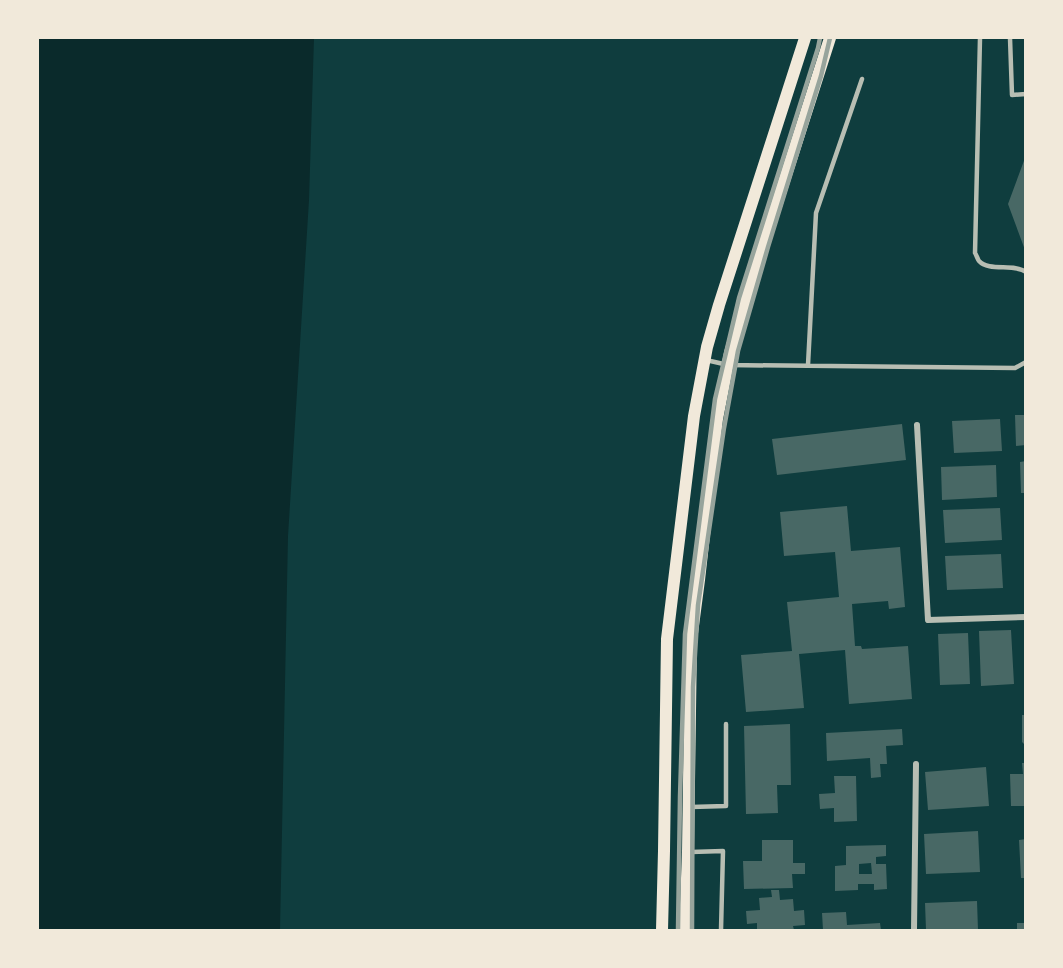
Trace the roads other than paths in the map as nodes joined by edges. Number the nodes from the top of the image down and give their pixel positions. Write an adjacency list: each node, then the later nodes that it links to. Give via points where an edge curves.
1 (805, 38): 8 (main road)
2 (830, 38): 11 (main road, via 745,301)
3 (980, 38): 7 (lane, via 975,253 985,265)
4 (1010, 38): 6 (lane, via 1012,95)
5 (862, 80): 10 (lane, via 816,213)
6 (1026, 94)
7 (1026, 272)
8 (705, 360): 11 (lane); 18 (main road, via 694,416 667,639)
9 (1026, 362): 10 (lane, via 1015,368)
10 (808, 365): 11 (lane)
11 (728, 366): 16 (main road, via 717,419 691,641)
12 (917, 425): 13 (street, via 928,620)
13 (1026, 617)
14 (726, 724): 16 (lane, via 726,806)
15 (916, 764): 21 (street)
16 (688, 807): 17 (main road)
17 (688, 852): 19 (main road); 20 (lane, via 723,850)
18 (662, 930)
19 (685, 930)
20 (722, 930)
21 (914, 930)

